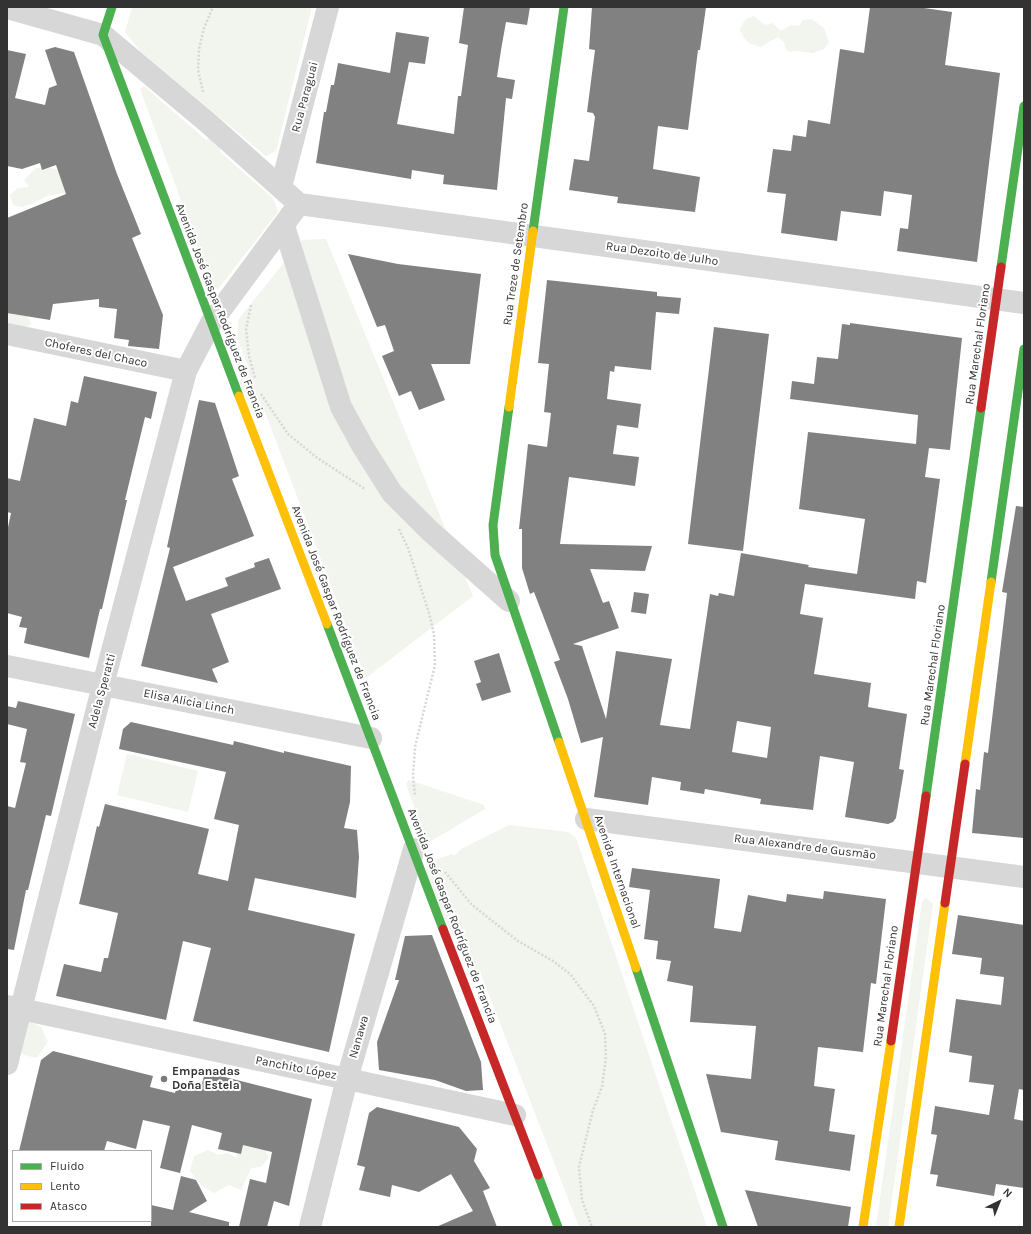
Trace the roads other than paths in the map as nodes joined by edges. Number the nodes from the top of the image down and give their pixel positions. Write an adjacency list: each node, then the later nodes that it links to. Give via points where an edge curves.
1 (112, 7): 5 (main road)
2 (328, 7): 7 (street, Rua Paraguai)
3 (564, 7): 10 (main road, Rua Treze de Setembro)
4 (7, 8): 5 (street)
5 (103, 35): 7 (street); 13 (main road, Avenida José Gaspar Rodríguez de Francia)
6 (1024, 106): 11 (main road, Rua Marechal Floriano)
7 (281, 187): 8 (street)
8 (299, 204): 9 (street, Adela Speratti); 10 (street, Rua Dezoito de Julho)
9 (284, 226): 13 (street, Adela Speratti); 18 (street, via 341,407 364,447 392,493)
10 (532, 236): 11 (street, Rua Dezoito de Julho); 17 (main road, Rua Treze de Setembro)
11 (996, 300): 12 (street, Rua Dezoito de Julho); 24 (main road, Rua Marechal Floriano, via 942,707)
12 (1024, 303)
13 (211, 323): 16 (street, Adela Speratti); 21 (main road, Avenida José Gaspar Rodríguez de Francia)
14 (7, 334): 16 (street, Choferes del Chaco)
15 (1024, 349): 25 (main road, via 969,711)
16 (186, 371): 20 (street, Adela Speratti)
17 (493, 525): 18 (main road, Avenida Internacional, via 495,555)
18 (509, 601): 22 (main road, Avenida Internacional)
19 (7, 666): 20 (street, Elisa Alicia Linch)
20 (103, 685): 21 (street, Elisa Alicia Linch); 27 (street, Adela Speratti)
21 (371, 738): 23 (main road, Avenida José Gaspar Rodríguez de Francia)
22 (586, 819): 24 (street, Rua Alexandre de Gusmão); 33 (main road, Avenida Internacional)
23 (414, 849): 29 (street, Nanawa); 30 (main road, Avenida José Gaspar Rodríguez de Francia)
24 (917, 862): 25 (street, Rua Alexandre de Gusmão); 34 (main road, Rua Marechal Floriano)
25 (950, 867): 26 (street, Rua Alexandre de Gusmão); 35 (main road)
26 (1024, 877)
27 (14, 1008): 28 (street, Adela Speratti); 29 (street, Panchito López)
28 (7, 1064)
29 (347, 1079): 30 (street, Panchito López); 31 (street, Nanawa)
30 (515, 1116): 32 (main road, Avenida José Gaspar Rodríguez de Francia)
31 (310, 1227)
32 (558, 1227)
33 (723, 1227)
34 (863, 1227)
35 (899, 1227)

